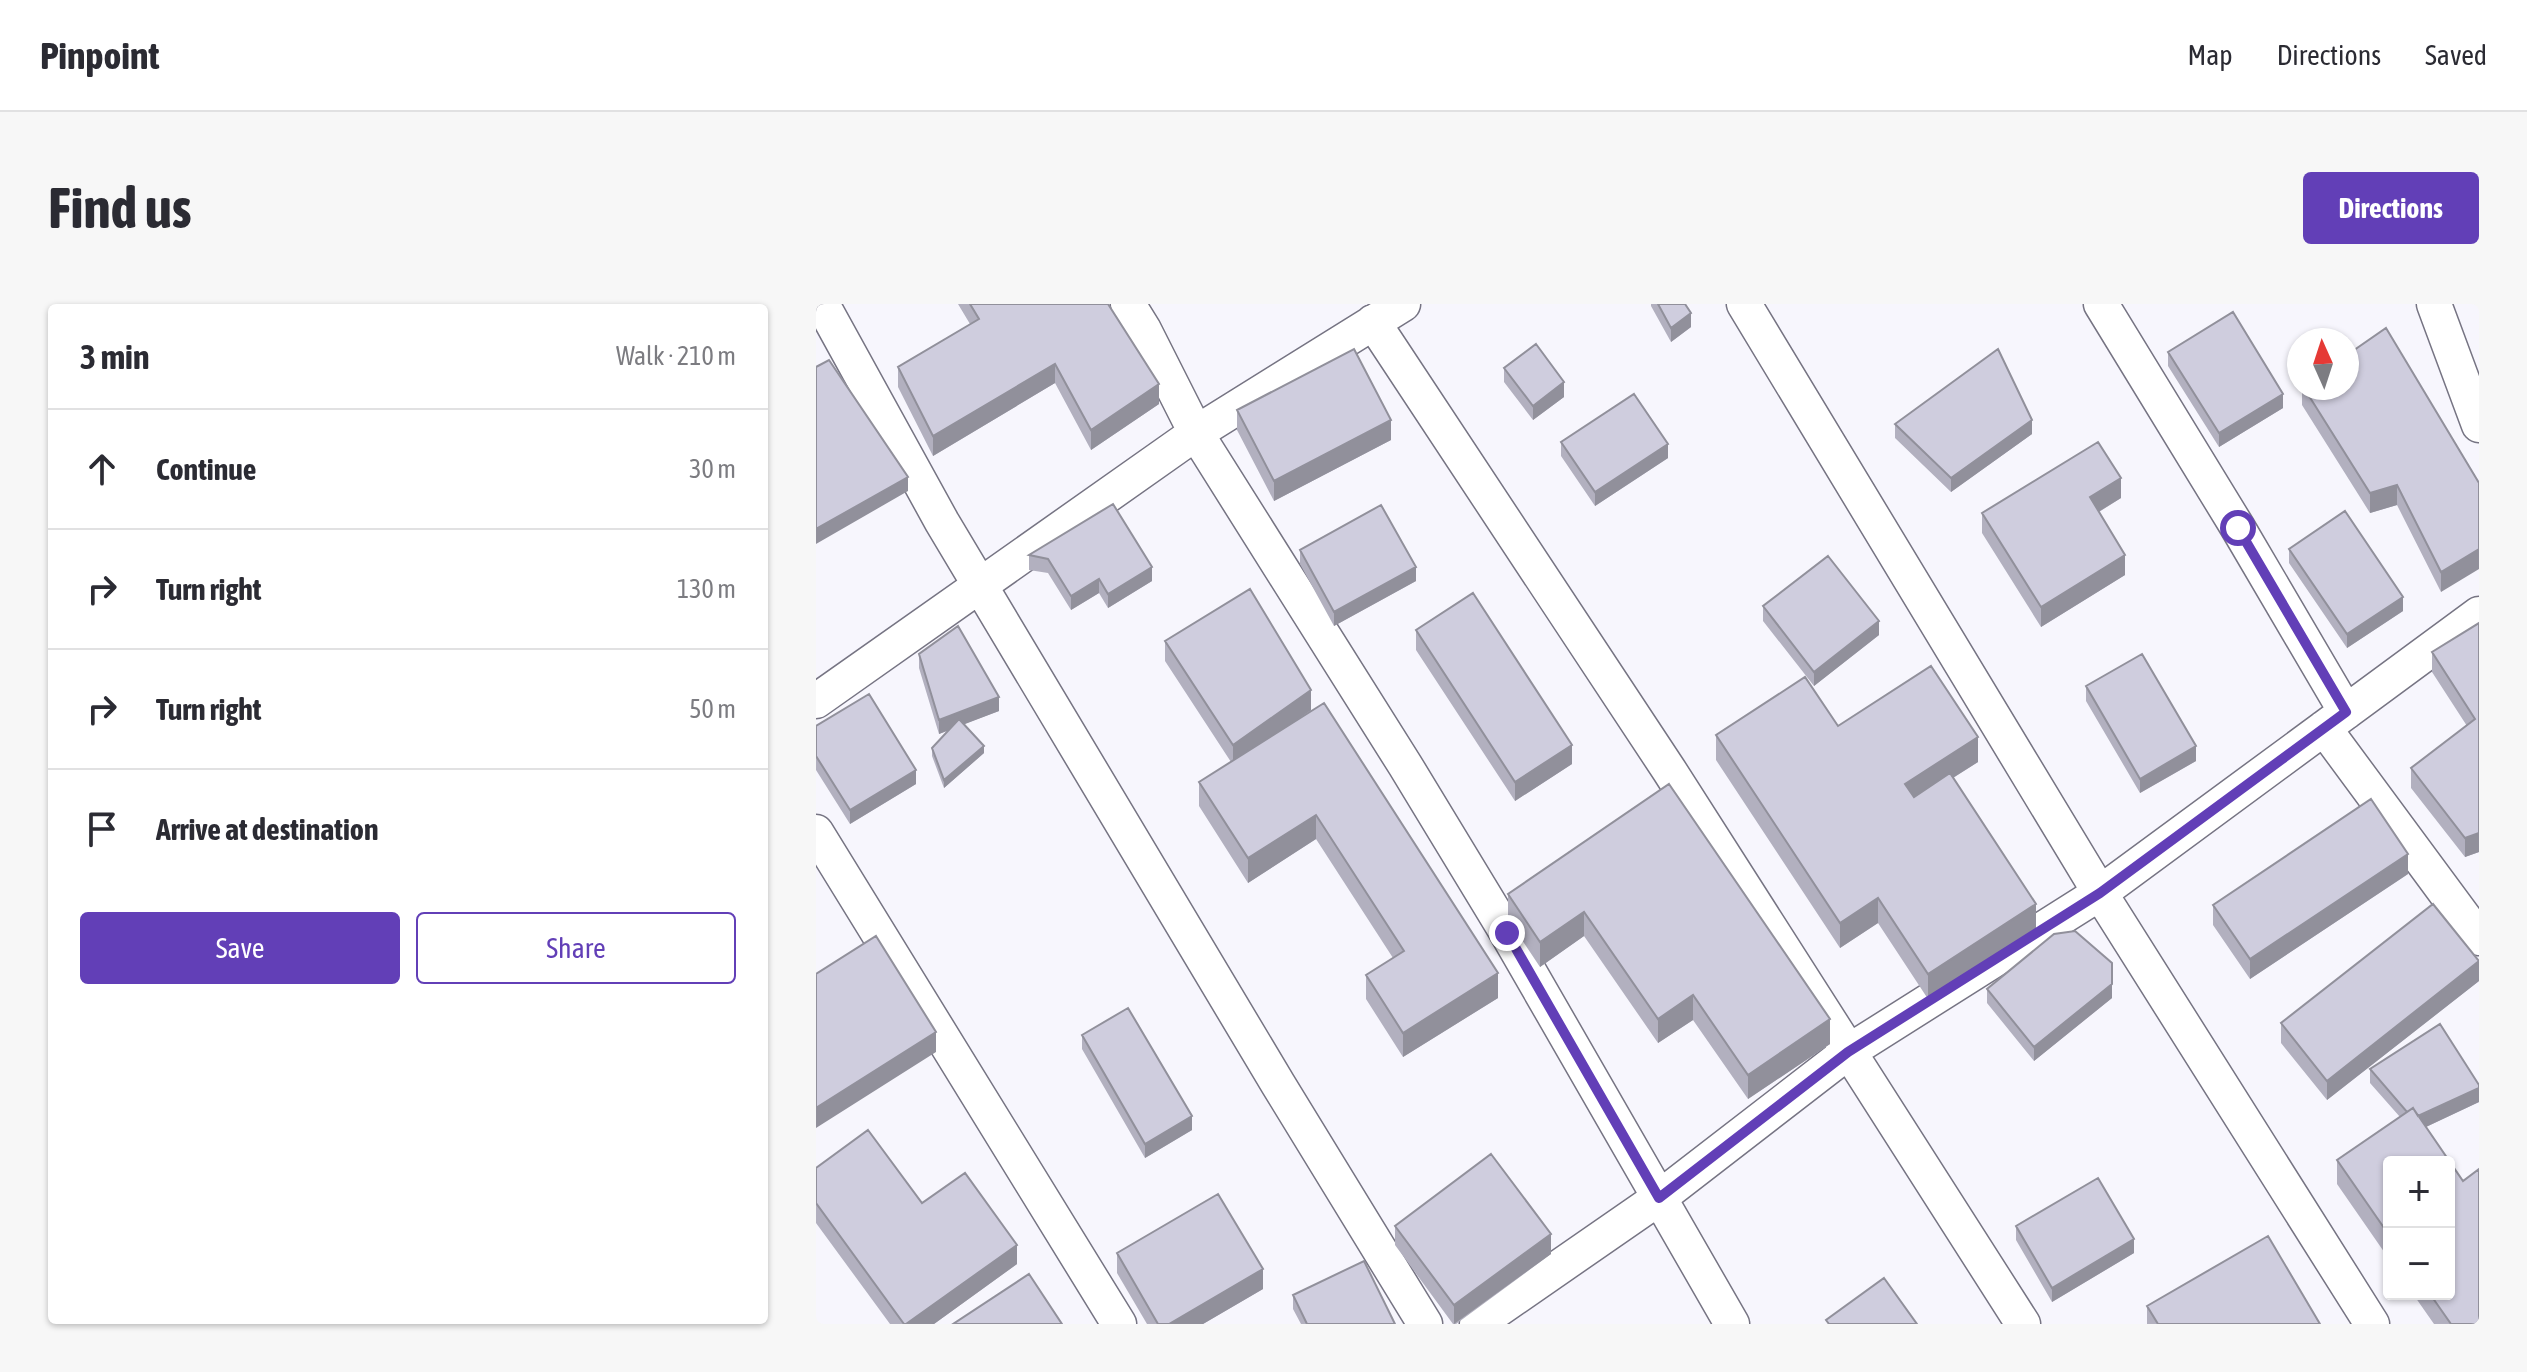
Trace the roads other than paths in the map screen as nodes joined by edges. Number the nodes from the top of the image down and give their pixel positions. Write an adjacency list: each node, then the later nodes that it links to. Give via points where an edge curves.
1 (822, 304): 10 (street)
2 (1128, 304): 9 (street)
3 (1403, 304): 7 (street)
4 (1744, 304): 15 (street)
5 (2101, 304): 13 (street, via 2238,528)
6 (2434, 304): 8 (street)
7 (1373, 322): 9 (street); 17 (street)
8 (2479, 425)
9 (1196, 433): 10 (street); 18 (street, via 1507,933)
10 (980, 583): 12 (street); 20 (street)
11 (2479, 614): 13 (street)
12 (816, 701)
13 (2335, 720): 15 (street); 16 (street)
14 (816, 832): 19 (street)
15 (2100, 893): 17 (street); 24 (street)
16 (2479, 938)
17 (1848, 1052): 18 (street); 23 (street)
18 (1659, 1198): 21 (street); 22 (street)
19 (1119, 1324)
20 (1425, 1324)
21 (1477, 1324)
22 (1732, 1324)
23 (2023, 1324)
24 (2372, 1324)

